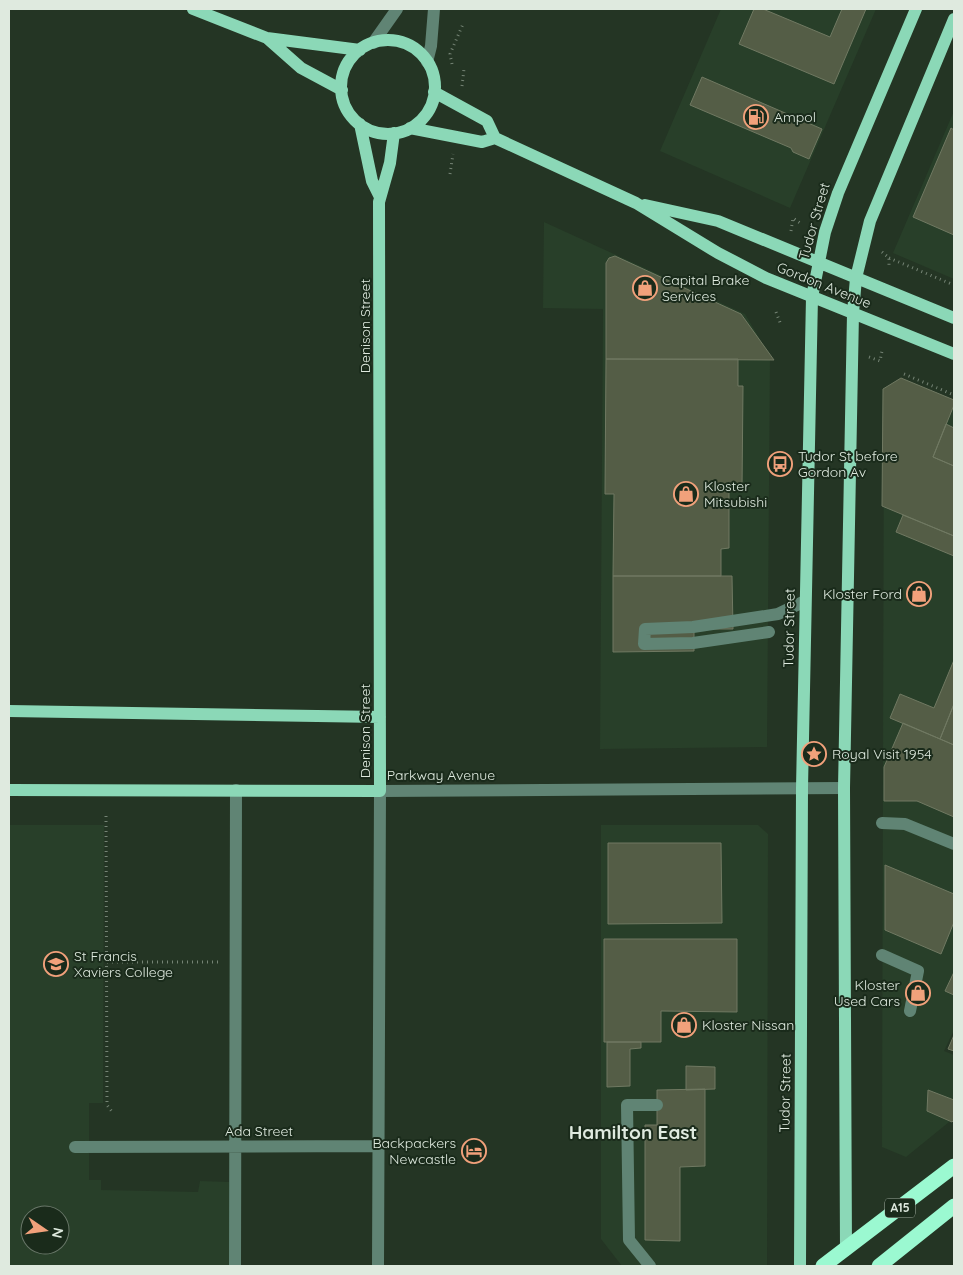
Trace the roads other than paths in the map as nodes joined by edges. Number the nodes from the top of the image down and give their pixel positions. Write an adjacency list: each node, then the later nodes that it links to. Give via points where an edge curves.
1 (193, 9): 6 (main road)
2 (397, 9): 7 (street)
3 (434, 9): 9 (street)
4 (916, 9): 18 (main road, Tudor Street, via 838,193)
5 (954, 19): 19 (main road, via 870,221)
6 (267, 38): 8 (main road); 10 (main road, via 301,68)
7 (373, 43): 8 (main road); 9 (main road, via 400,42 415,49)
8 (360, 50): 10 (main road, via 346,67)
9 (427, 62): 11 (main road)
10 (342, 90): 12 (main road, via 347,109)
11 (434, 92): 13 (main road, via 426,113); 15 (main road, via 487,121)
12 (360, 124): 14 (main road, via 379,133); 16 (main road, Denison Street, via 372,181)
13 (410, 128): 14 (main road); 15 (main road, Gordon Avenue, via 482,142)
14 (394, 133): 16 (main road, Denison Street, via 390,163)
15 (495, 138): 17 (main road, Gordon Avenue)
16 (379, 195): 27 (main road, Denison Street)
17 (636, 204): 18 (main road, Gordon Avenue, via 718,221); 20 (main road, Gordon Avenue, via 726,257)
18 (818, 262): 19 (main road, Gordon Avenue); 20 (main road, Tudor Street)
19 (856, 278): 21 (main road); 22 (main road, Gordon Avenue)
20 (812, 297): 21 (main road, Gordon Avenue); 24 (main road, Tudor Street)
21 (853, 312): 23 (main road, Gordon Avenue); 29 (main road)
22 (954, 318)
23 (954, 354)
24 (805, 601): 25 (street, via 778,614 693,627 644,629 644,644 693,642); 28 (main road, Tudor Street)
25 (769, 632)
26 (9, 711): 27 (main road)
27 (380, 717): 32 (main road, Denison Street)
28 (802, 788): 29 (street, Parkway Avenue); 32 (street, Parkway Avenue); 47 (main road, Tudor Street)
29 (844, 788): 43 (main road)
30 (9, 790): 31 (main road, Parkway Avenue)
31 (236, 790): 32 (main road, Parkway Avenue); 38 (street)
32 (380, 791): 39 (street, Denison Street)
33 (882, 824): 34 (street, via 905,824)
34 (954, 844)
35 (882, 955): 36 (street, via 918,970)
36 (910, 1011)
37 (657, 1105): 46 (street, via 627,1105 629,1240)
38 (236, 1146): 39 (street, Ada Street); 40 (street, Ada Street); 44 (street)
39 (379, 1146): 45 (street, Denison Street)
40 (75, 1147)
41 (954, 1166): 43 (highway, A15)
42 (954, 1206): 50 (highway, A15)
43 (846, 1250): 48 (highway, A15); 49 (highway)
44 (235, 1266)
45 (378, 1266)
46 (650, 1266)
47 (800, 1266)
48 (823, 1266)
49 (846, 1266)
50 (879, 1266)

